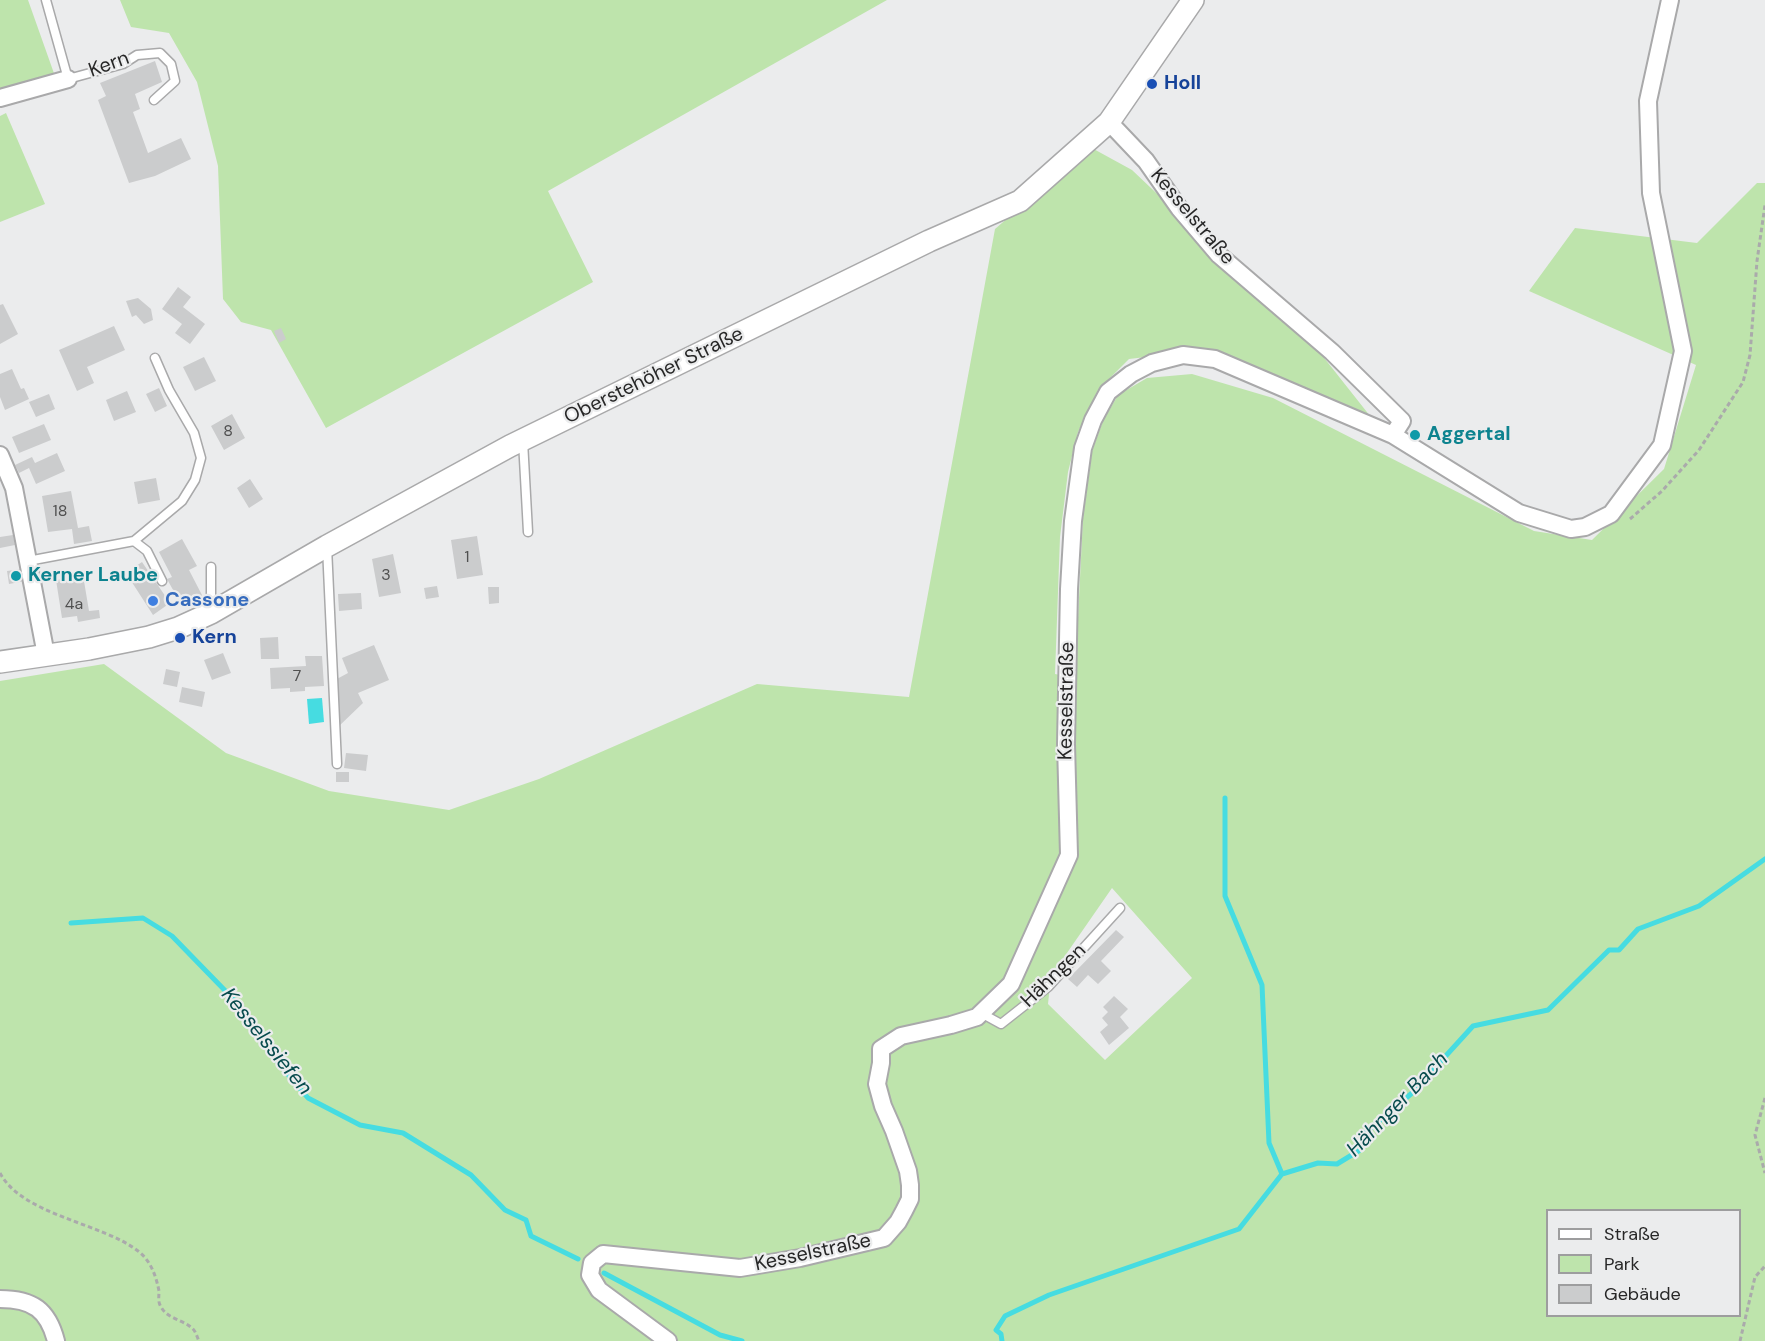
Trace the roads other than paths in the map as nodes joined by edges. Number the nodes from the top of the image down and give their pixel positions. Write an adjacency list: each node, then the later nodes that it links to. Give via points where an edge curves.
1 (46, 0): 4 (lane)
2 (1193, 0): 7 (street, Oberstehöher Straße)
3 (1670, 0): 9 (street, via 1648,101 1651,193 1683,351 1662,445 1611,514 1585,527 1571,529 1519,513)
4 (68, 79): 5 (street, Kern); 6 (lane, Kern, via 123,64 137,55 160,53 171,64 175,81)
5 (0, 98)
6 (154, 100)
7 (1109, 122): 9 (street, Kesselstraße, via 1146,161 1219,255 1332,352 1402,421); 10 (street, Oberstehöher Straße, via 1020,201 929,241)
8 (155, 358): 13 (lane, via 194,433 201,458 195,480 182,501)
9 (1393, 435): 23 (street, Kesselstraße, via 1215,359 1183,356 1152,363 1108,392 1083,448 1073,521 1066,732 1069,855 1011,984)
10 (523, 441): 12 (lane); 14 (street, Oberstehöher Straße)
11 (0, 455): 15 (street, via 14,488)
12 (528, 532)
13 (134, 541): 15 (lane); 17 (lane, via 147,550)
14 (327, 546): 18 (street, Oberstehöher Straße); 21 (lane)
15 (28, 561): 19 (street)
16 (211, 567): 18 (lane)
17 (162, 580)
18 (212, 613): 19 (street, Oberstehöher Straße, via 149,637)
19 (46, 655): 20 (street, Oberstehöher Straße)
20 (0, 662)
21 (337, 764)
22 (1120, 908): 23 (lane, Hähngen, via 1048,987 1001,1024)
23 (981, 1013): 25 (street, Kesselstraße, via 951,1025 901,1036 881,1049 877,1084 910,1185 910,1199 884,1238 740,1268 603,1254 592,1263 590,1275 599,1290)
24 (0, 1299): 26 (street, via 29,1304 44,1312)
25 (664, 1340)
26 (56, 1341)

